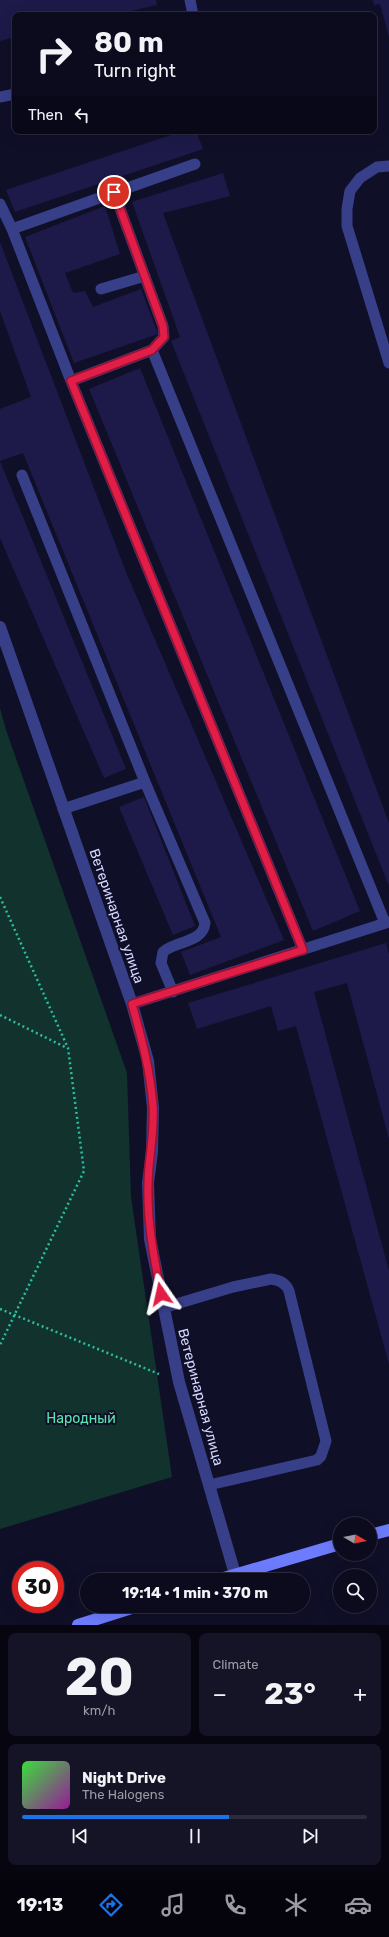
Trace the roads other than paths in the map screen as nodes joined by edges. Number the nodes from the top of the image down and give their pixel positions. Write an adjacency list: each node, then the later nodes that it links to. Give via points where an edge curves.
1 (190, 0): 2 (lane)
2 (192, 12)
3 (12, 95): 4 (lane)
4 (0, 97)
5 (195, 164): 7 (lane)
6 (389, 166): 13 (lane, via 377,167 360,178 350,192 347,209 347,226)
7 (114, 192): 9 (lane); 10 (lane)
8 (0, 204): 9 (lane)
9 (12, 229): 14 (lane)
10 (145, 276): 11 (lane); 12 (lane, via 164,332 162,341)
11 (101, 289)
12 (152, 350): 14 (lane); 19 (lane)
13 (389, 363)
14 (71, 381): 20 (lane)
15 (22, 474): 17 (lane)
16 (0, 626): 18 (street, Ветеринарная улица)
17 (145, 782): 18 (lane); 21 (lane, via 205,924 199,936 163,952 161,963)
18 (63, 809): 22 (street, Ветеринарная улица)
19 (387, 922): 20 (lane)
20 (303, 950): 21 (lane)
21 (173, 992): 22 (lane)
22 (132, 1004): 23 (street, Ветеринарная улица, via 148,1061 153,1108 148,1213 150,1239)
23 (163, 1308): 24 (street, Ветеринарная улица, via 179,1382); 24 (lane, via 233,1287 271,1279 286,1285 289,1291 326,1441 324,1450 317,1460)
24 (209, 1485): 28 (street, Ветеринарная улица)
25 (389, 1530): 26 (street)
26 (377, 1533)
27 (333, 1546): 29 (street)
28 (235, 1573)
29 (238, 1573)
30 (116, 1613): 31 (street)
31 (78, 1625)

